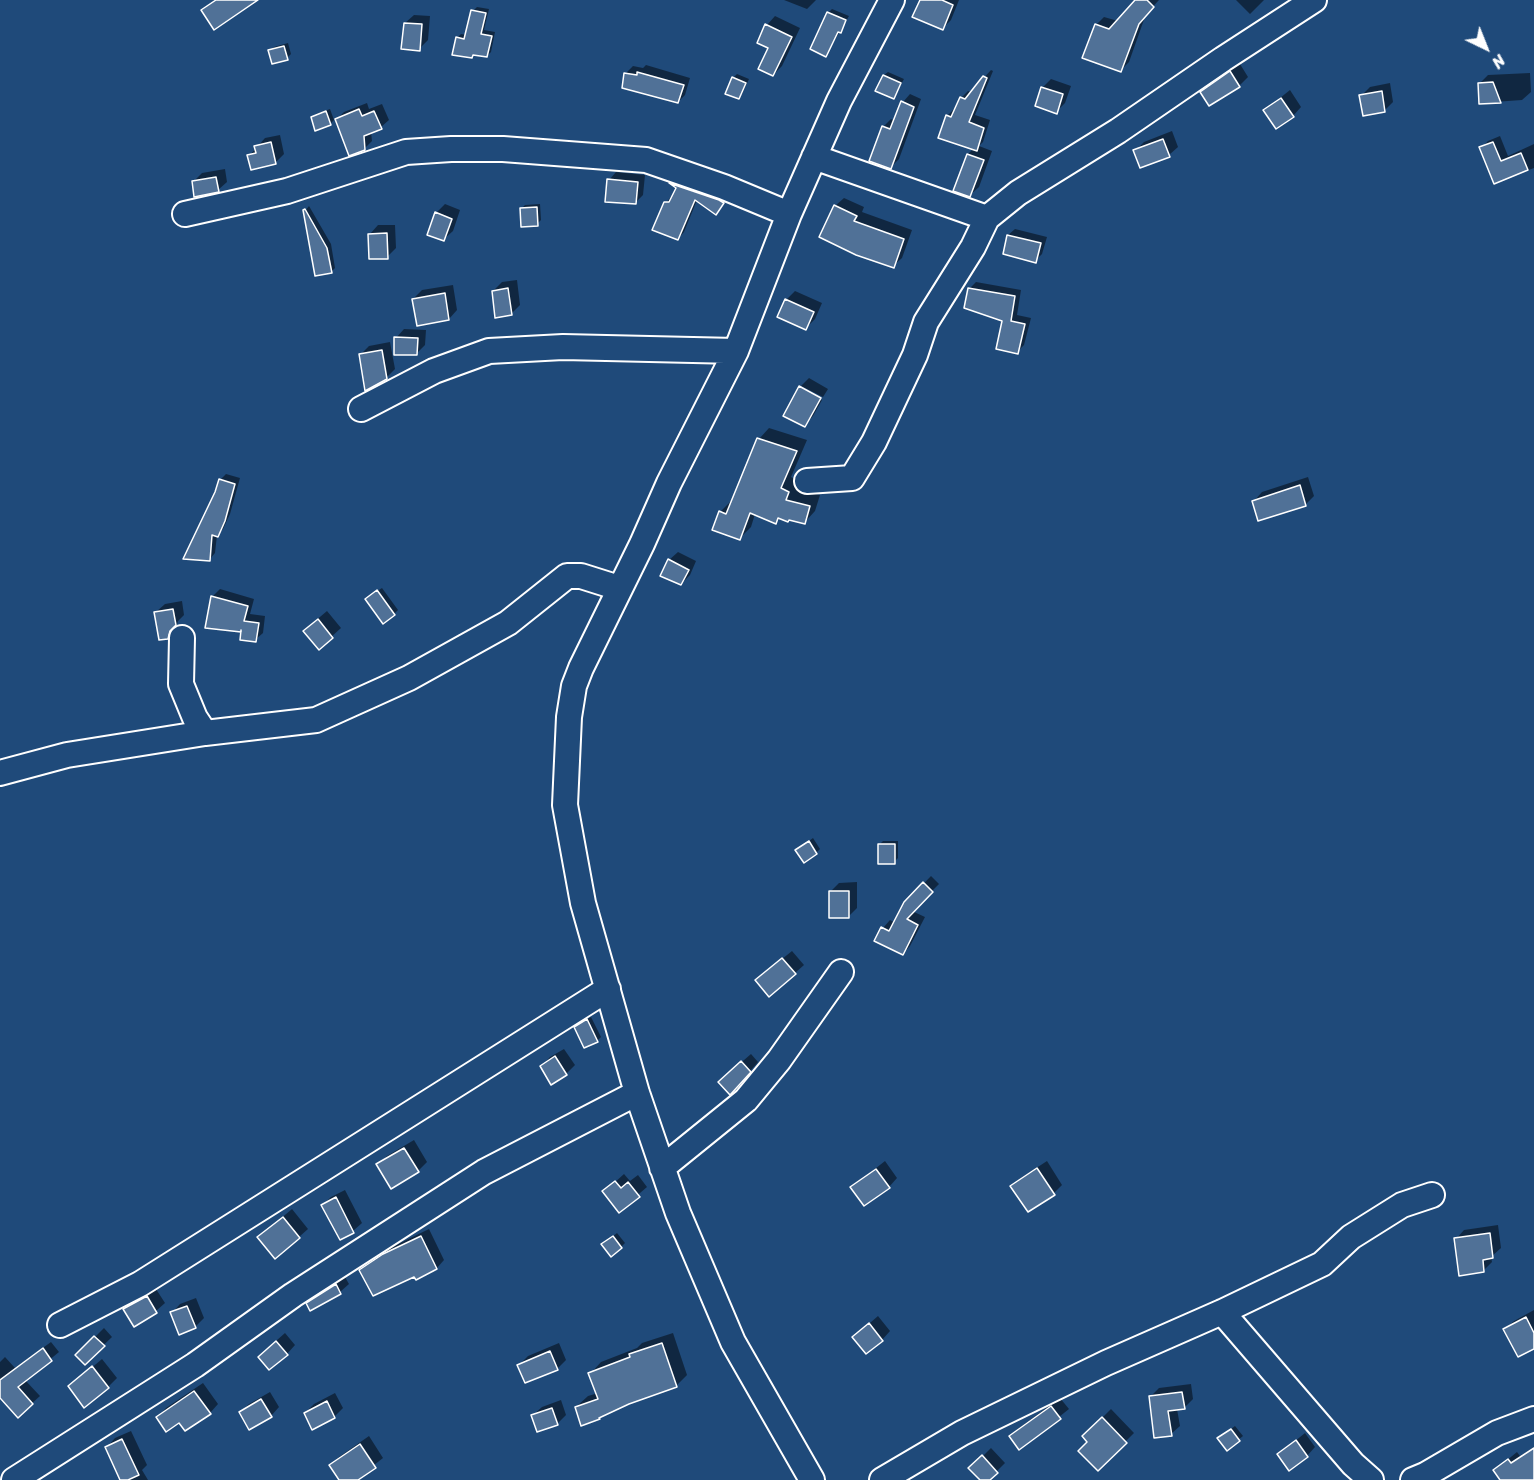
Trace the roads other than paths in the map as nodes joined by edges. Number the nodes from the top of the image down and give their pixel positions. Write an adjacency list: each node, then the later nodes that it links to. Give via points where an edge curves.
1 (892, 0): 3 (street)
2 (1314, 0): 6 (street, via 1118,131 1018,192)
3 (814, 157): 5 (street); 6 (street)
4 (185, 214): 5 (street, via 287,191 406,152 503,149 646,160)
5 (789, 214): 7 (street)
6 (987, 218): 9 (street, via 926,322 915,355 874,442 852,478)
7 (736, 351): 8 (street, via 563,347 489,351 434,371); 10 (street)
8 (361, 409)
9 (807, 481)
10 (619, 588): 12 (street, via 581,576 567,576 508,623 409,678 316,720); 15 (street, via 574,686 565,805 584,903)
11 (182, 638): 12 (street, via 181,684)
12 (205, 733): 13 (street, via 67,755)
13 (0, 773)
14 (842, 972): 17 (street, via 746,1100)
15 (608, 989): 16 (street); 20 (street, via 140,1284)
16 (637, 1093): 17 (street); 22 (street, via 484,1172 293,1294 195,1365)
17 (662, 1168): 23 (street, via 733,1342)
18 (1432, 1195): 19 (street, via 1402,1205 1351,1237 1322,1264)
19 (1222, 1312): 24 (street, via 962,1433); 25 (street)
20 (60, 1325)
21 (1534, 1419): 26 (street, via 1497,1433)
22 (14, 1480)
23 (812, 1480)
24 (882, 1480)
25 (1371, 1480)
26 (1413, 1480)

